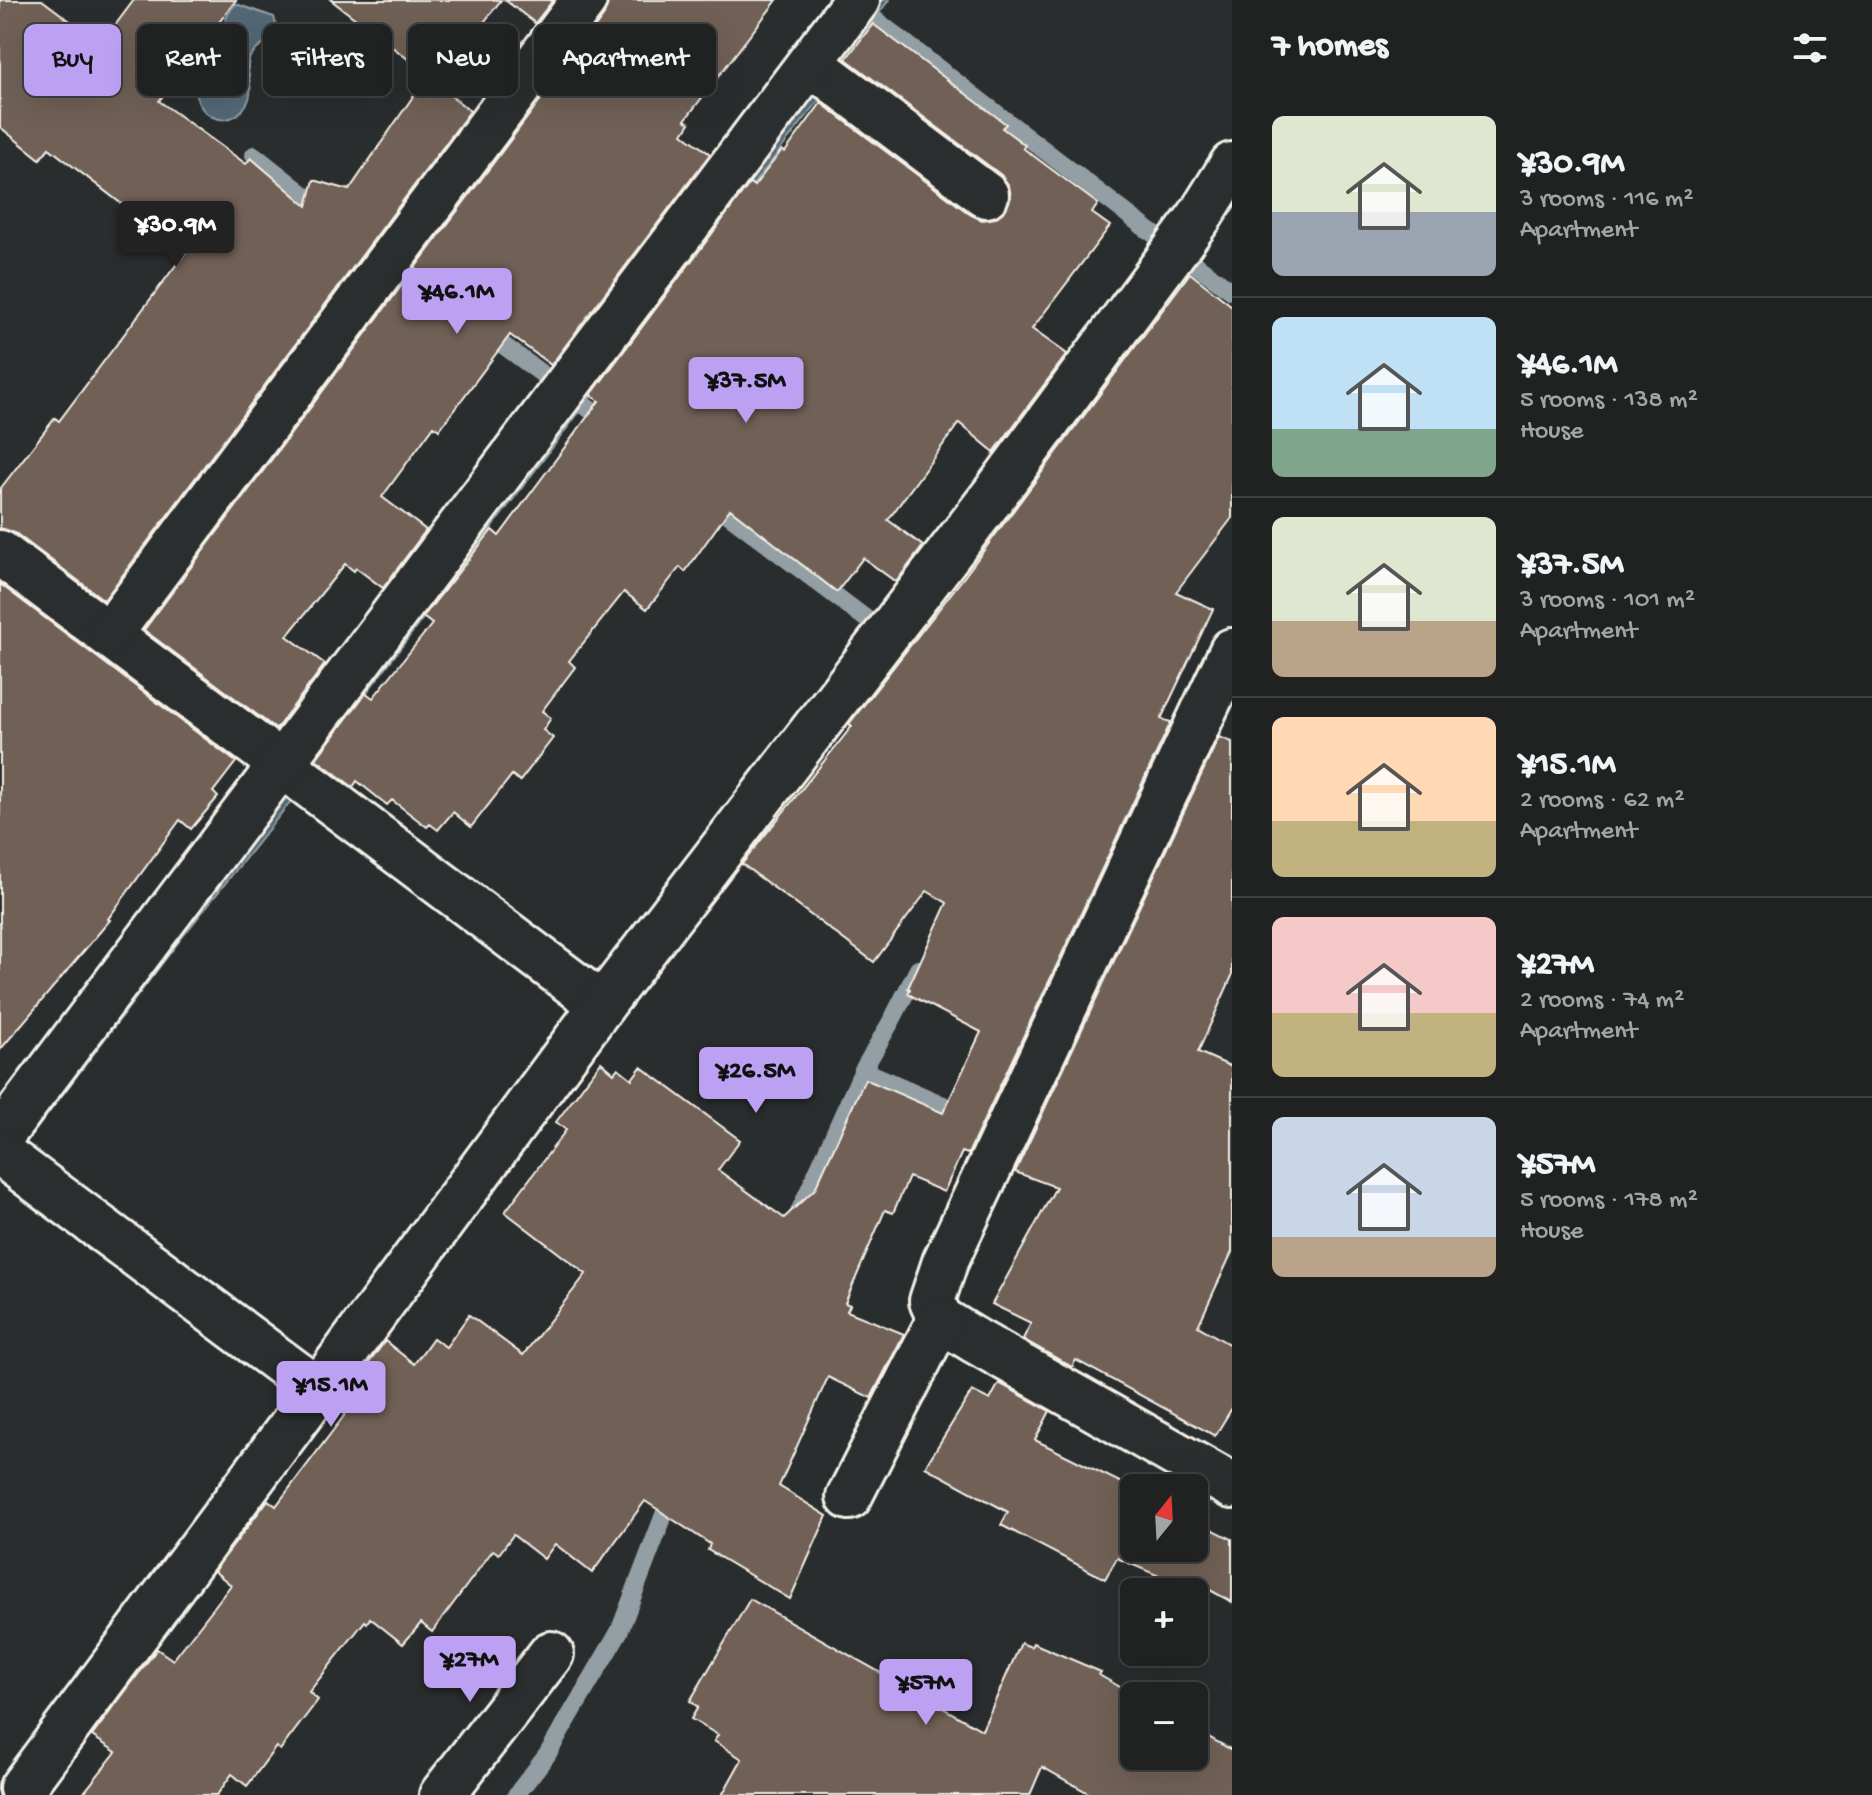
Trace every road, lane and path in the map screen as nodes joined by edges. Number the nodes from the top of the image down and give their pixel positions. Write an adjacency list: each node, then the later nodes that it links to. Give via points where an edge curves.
1 (584, 0): 7 (street)
2 (857, 0): 3 (street)
3 (810, 63): 5 (street); 9 (street)
4 (1232, 165): 10 (street, via 993,496)
5 (986, 195)
6 (0, 553): 7 (street)
7 (109, 635): 9 (street)
8 (1232, 651): 13 (street, via 945,1262 932,1301)
9 (280, 763): 10 (street); 11 (street)
10 (602, 1005): 14 (street)
11 (0, 1137)
12 (0, 1153): 14 (street)
13 (940, 1319): 15 (street); 16 (street)
14 (318, 1390): 18 (street)
15 (1232, 1486)
16 (849, 1497)
17 (551, 1654): 19 (street)
18 (22, 1788)
19 (442, 1795)

